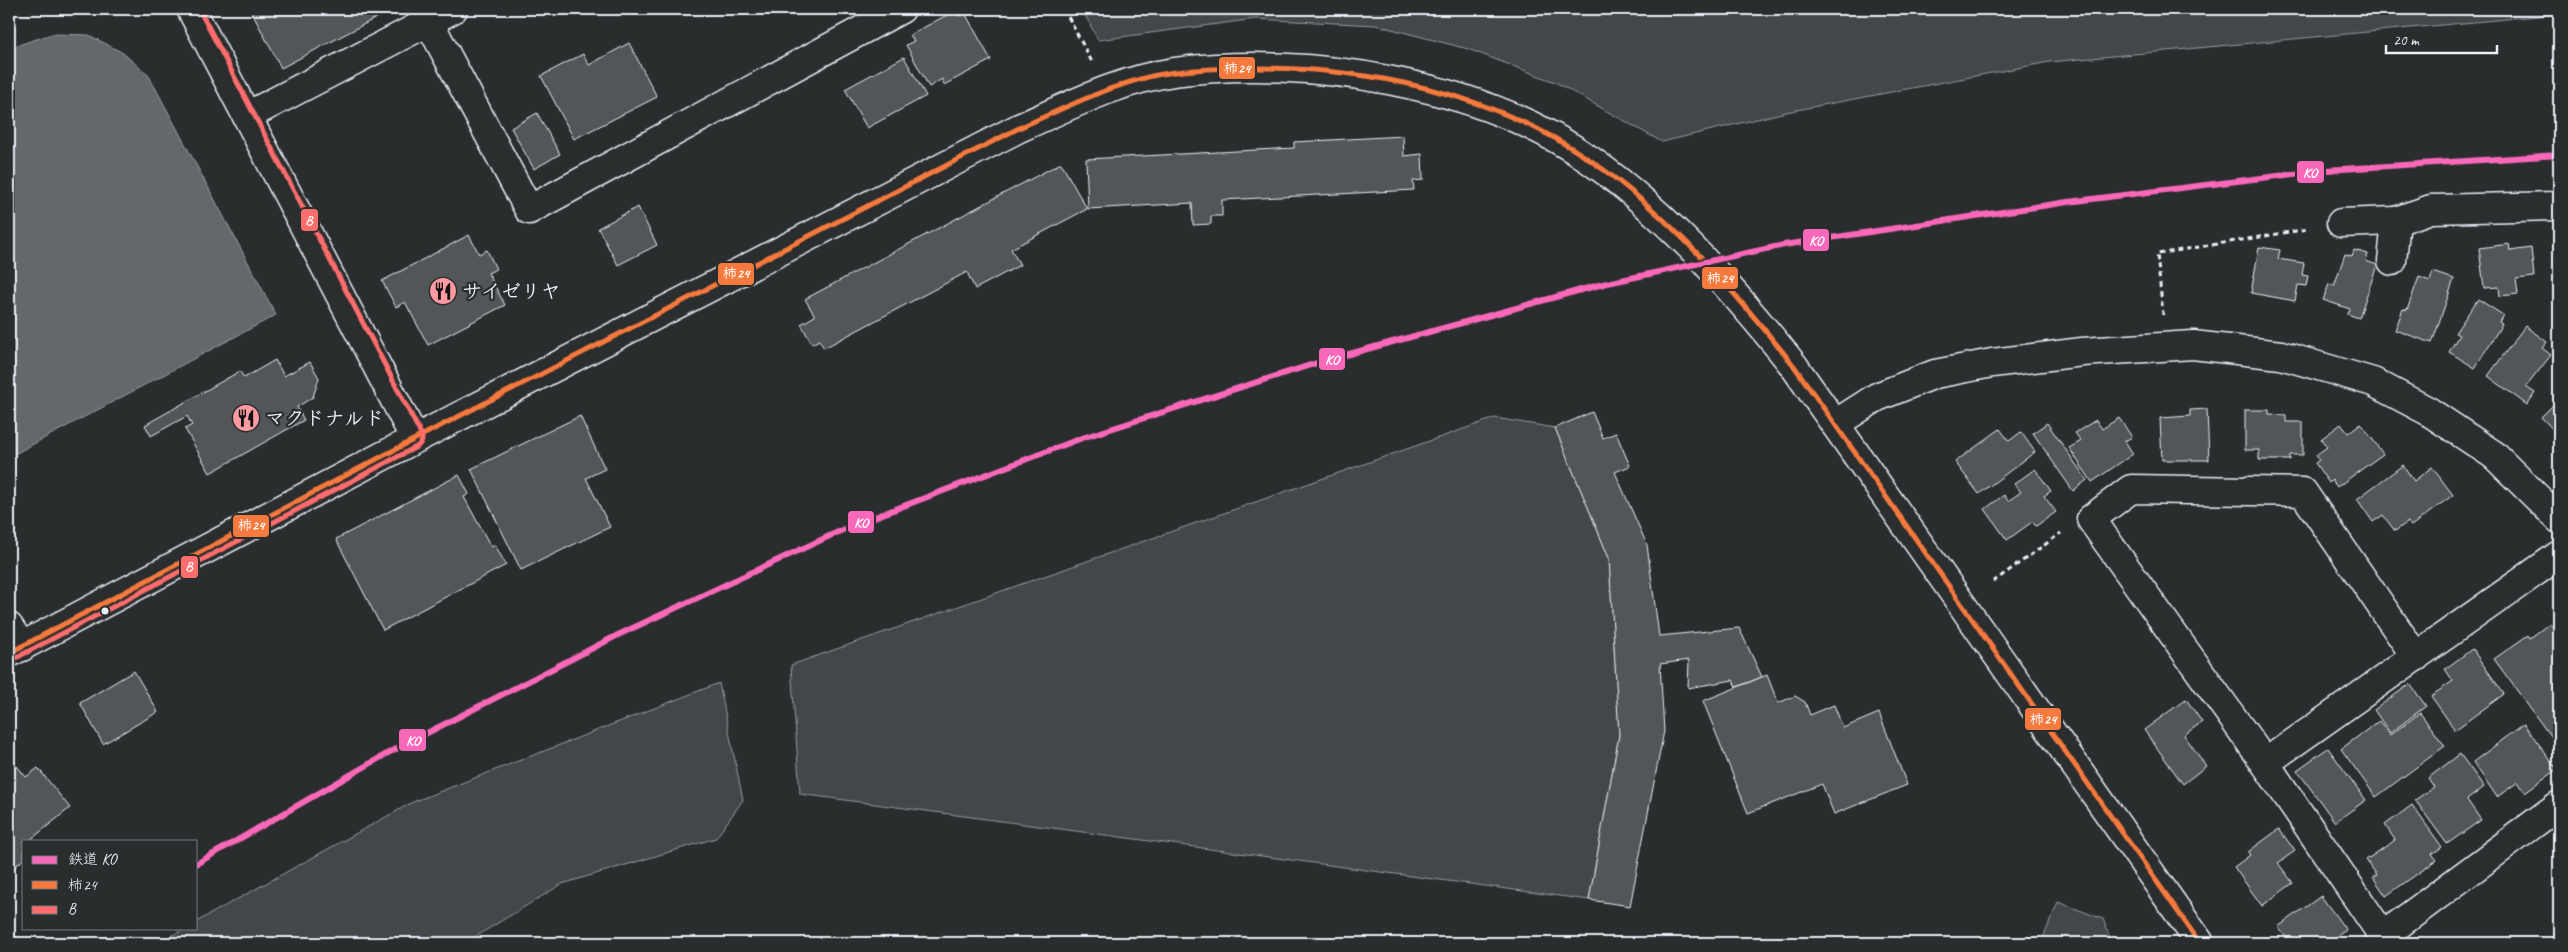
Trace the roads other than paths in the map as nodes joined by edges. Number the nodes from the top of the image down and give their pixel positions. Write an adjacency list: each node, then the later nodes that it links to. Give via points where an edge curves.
1 (192, 9): 4 (street)
2 (901, 9): 3 (street, via 529,210)
3 (435, 13): 4 (street)
4 (247, 116): 10 (street)
5 (2559, 206): 6 (street, via 2431,209)
6 (2396, 221): 7 (street); 8 (street)
7 (2341, 224)
8 (2392, 260)
9 (1835, 424): 10 (street, via 1744,304 1696,252 1643,201 1590,159 1530,124 1451,95 1365,75 1278,66 1173,72 1106,89 1019,128); 11 (street, via 1877,397 1935,374 1992,363 2082,352 2193,345 2281,356 2373,382 2428,411 2494,455); 17 (street)
10 (415, 439): 13 (street)
11 (2559, 519)
12 (2559, 555): 14 (street)
13 (13, 642)
14 (2416, 657): 15 (street); 15 (street, via 2303,492 2131,489 2091,519)
15 (2265, 763): 16 (street, via 2383,936)
16 (2559, 805)
17 (2200, 943)

